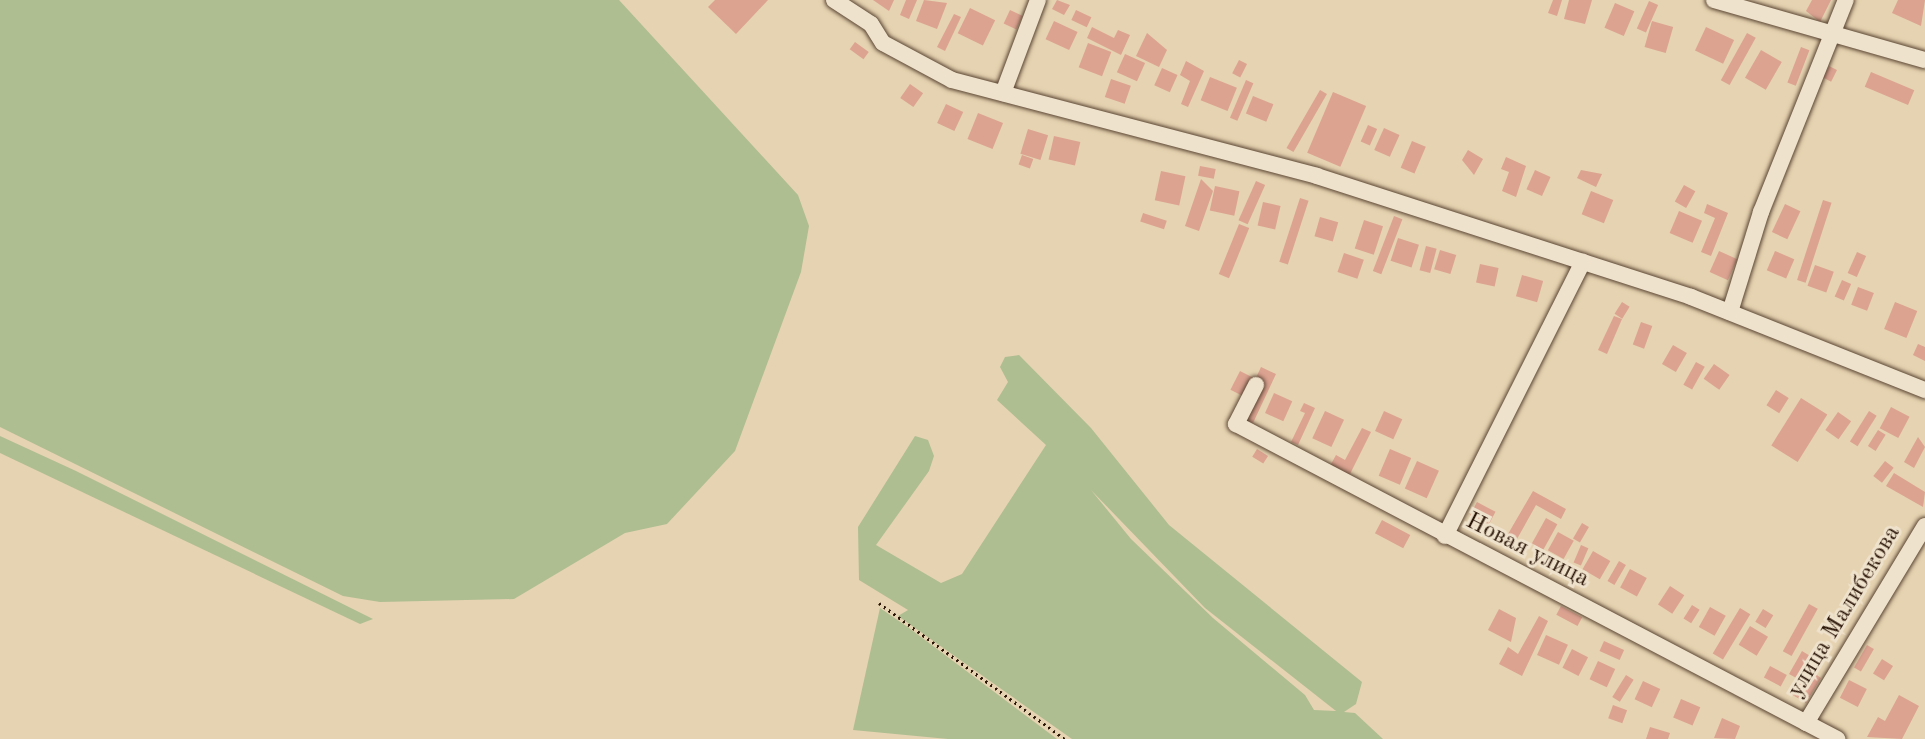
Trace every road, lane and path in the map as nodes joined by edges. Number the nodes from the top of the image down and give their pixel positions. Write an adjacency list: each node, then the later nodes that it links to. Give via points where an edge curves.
1 (834, 0): 7 (street, via 871,24 883,43 952,80)
2 (1038, 0): 7 (street)
3 (1714, 0): 5 (street)
4 (1846, 0): 5 (street)
5 (1833, 31): 6 (street); 9 (street, via 1761,212)
6 (1925, 60)
7 (1003, 93): 8 (street, via 1317,176)
8 (1583, 262): 9 (street); 13 (street)
9 (1730, 312): 11 (street)
10 (1256, 385): 13 (street, Новая улица, via 1236,424)
11 (1925, 390)
12 (1925, 526): 15 (street, улица Малибекова)
13 (1445, 536): 15 (street, Новая улица)
14 (879, 603): 16 (path)
15 (1806, 723): 17 (street, Новая улица)
16 (1065, 739)
17 (1837, 739)

